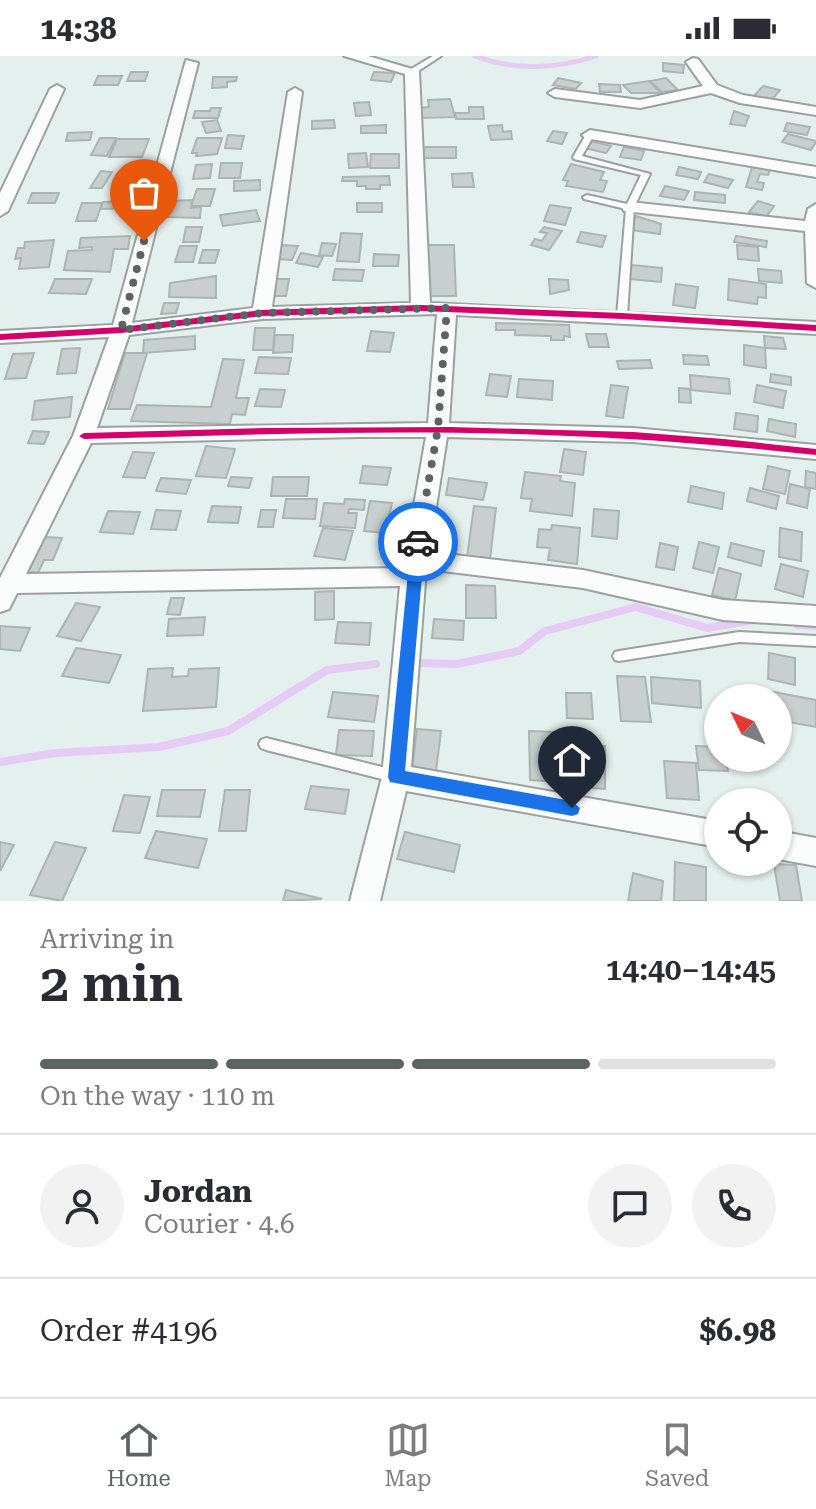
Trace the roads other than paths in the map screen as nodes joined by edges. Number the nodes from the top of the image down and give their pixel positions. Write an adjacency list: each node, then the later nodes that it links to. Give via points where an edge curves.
1 (351, 56): 5 (street)
2 (438, 56): 5 (lane)
3 (693, 62): 6 (street)
4 (191, 63): 23 (street)
5 (412, 71): 18 (street)
6 (712, 88): 9 (street, via 640,104); 10 (street, via 740,99)
7 (57, 89): 15 (street)
8 (295, 92): 20 (street)
9 (555, 93)
10 (816, 111)
11 (590, 135): 12 (street); 14 (lane, via 577,157 646,174)
12 (816, 172)
13 (587, 197): 14 (lane)
14 (630, 207): 16 (street); 21 (lane)
15 (0, 211)
16 (815, 221): 17 (street)
17 (816, 283)
18 (421, 308): 19 (street); 20 (street)
19 (447, 308): 21 (street); 25 (street)
20 (262, 313): 23 (street)
21 (622, 316): 22 (street)
22 (816, 328)
23 (121, 330): 24 (street); 26 (street)
24 (0, 337)
25 (438, 428): 26 (street); 27 (street, via 709,438); 28 (street)
26 (84, 436): 29 (street)
27 (816, 452)
28 (414, 568): 29 (street); 30 (street, via 583,579 723,610); 34 (street)
29 (5, 593)
30 (816, 616)
31 (816, 641): 32 (lane, via 739,637)
32 (619, 656)
33 (266, 744): 34 (lane)
34 (396, 777): 35 (street); 38 (street)
35 (704, 832)
36 (792, 848): 37 (street)
37 (816, 852)
38 (365, 901)

